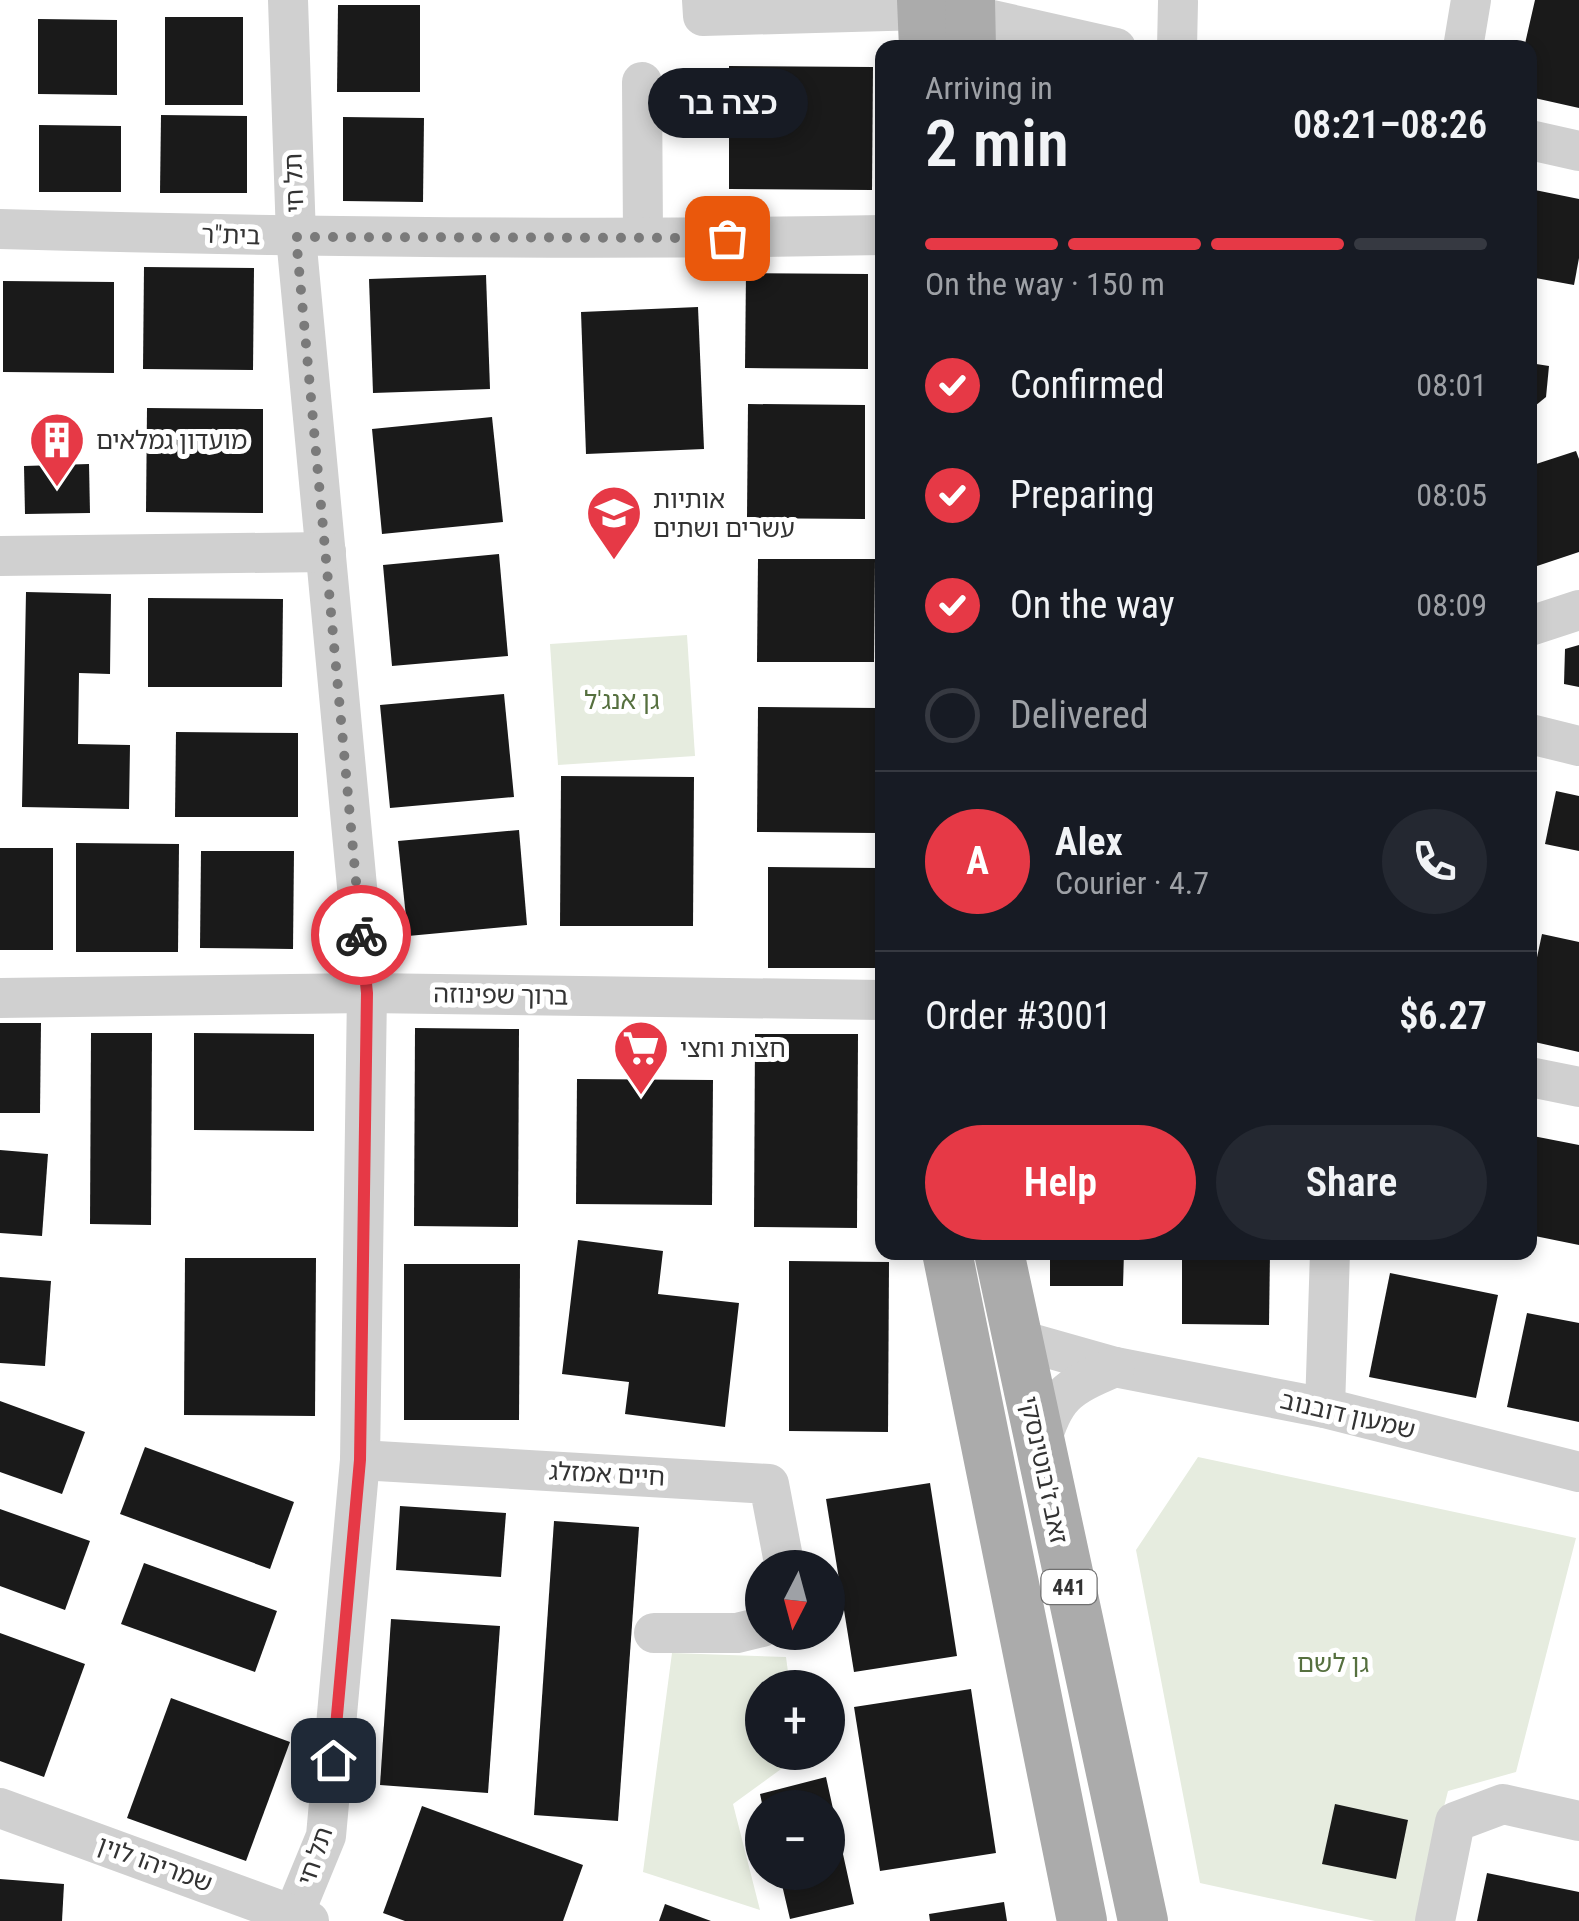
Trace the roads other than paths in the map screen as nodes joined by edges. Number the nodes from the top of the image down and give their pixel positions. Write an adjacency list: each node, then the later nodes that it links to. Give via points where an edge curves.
1 (288, 0): 14 (street, תל חי)
2 (702, 0): 5 (street, via 703,16)
3 (1470, 0): 8 (street)
4 (1178, 2): 7 (street)
5 (947, 20): 6 (street)
6 (1068, 40)
7 (1177, 40)
8 (1464, 40)
9 (642, 82): 15 (street)
10 (1537, 141): 11 (street)
11 (1579, 150)
12 (0, 229): 14 (street, בית"ר)
13 (875, 235): 15 (street, בית"ר)
14 (296, 237): 15 (street, בית"ר); 16 (street, תל חי)
15 (643, 237)
16 (326, 552): 17 (street); 22 (street, תל חי)
17 (0, 556)
18 (1579, 610): 19 (street)
19 (1537, 624)
20 (1537, 736): 21 (street)
21 (1579, 746)
22 (367, 993): 23 (street, ברוך שפינוזה); 24 (street, ברוך שפינוזה); 34 (street, תל חי)
23 (0, 998)
24 (875, 1000)
25 (1537, 1078): 26 (street)
26 (1579, 1087)
27 (950, 1260): 42 (main road, זאב ז'בוטינסקי / 441)
28 (1000, 1260): 30 (main road, זאב ז'בוטינסקי / 441)
29 (1330, 1260): 32 (street)
30 (1016, 1340): 31 (street, שמעון דובנוב); 33 (main road, זאב ז'בוטינסקי / 441)
31 (1115, 1368): 32 (street, שמעון דובנוב); 33 (street, via 1075,1384 1049,1414)
32 (1325, 1408): 35 (street, שמעון דובנוב)
33 (1039, 1448): 43 (main road, זאב ז'בוטינסקי / 441)
34 (360, 1460): 36 (street, חיים אמזלג, via 769,1484); 41 (street, תל חי, via 326,1836)
35 (1579, 1472)
36 (782, 1550)
37 (745, 1631): 38 (street)
38 (654, 1632)
39 (0, 1808): 41 (street, שמריהו לוין)
40 (1579, 1822): 44 (street, via 1503,1804 1455,1822)
41 (298, 1919)
42 (1082, 1921)
43 (1143, 1921)
44 (1435, 1921)

